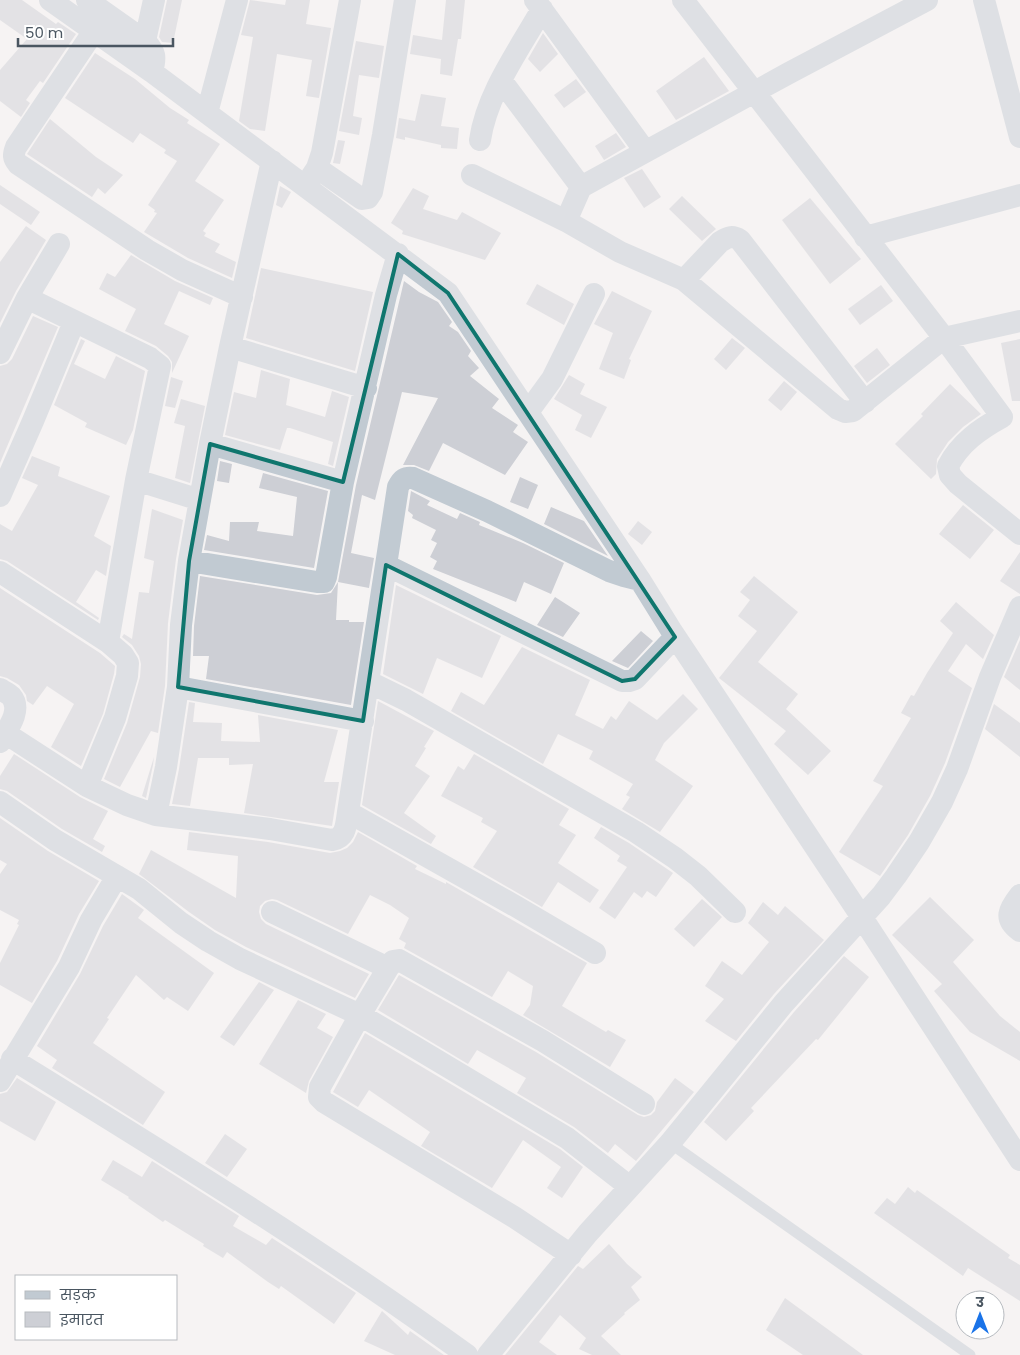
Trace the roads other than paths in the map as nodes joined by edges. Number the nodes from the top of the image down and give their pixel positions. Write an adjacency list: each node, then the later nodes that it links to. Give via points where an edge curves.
1 (50, 0): 11 (street)
2 (87, 0): 12 (street)
3 (154, 0): 12 (street)
4 (237, 0): 16 (street)
5 (350, 0): 22 (street, via 322,154)
6 (405, 0): 22 (street, via 372,192 368,198 362,199)
7 (683, 0): 15 (street)
8 (927, 0): 15 (street)
9 (984, 0): 17 (street)
10 (539, 5): 14 (street); 19 (street)
11 (94, 31): 13 (street); 31 (street, via 16,147 14,159 147,250 188,274)
12 (145, 41): 13 (street, via 155,58)
13 (152, 72): 16 (street)
14 (501, 80): 18 (street, via 483,123); 23 (street)
15 (754, 92): 19 (street); 26 (street)
16 (207, 113): 20 (street)
17 (1020, 137)
18 (480, 140)
19 (645, 151): 23 (street)
20 (272, 161): 22 (street); 31 (street)
21 (472, 175): 25 (street)
22 (311, 176): 28 (street)
23 (582, 187): 25 (street)
24 (1020, 195): 26 (street)
25 (566, 221): 29 (street, via 620,252)
26 (865, 237): 35 (street)
27 (59, 244): 32 (street)
28 (398, 254): 38 (street); 40 (street, via 448,293)
29 (684, 280): 39 (street, via 838,409 853,411); 39 (street, via 720,242 734,236 740,240)
30 (594, 294): 40 (street, via 552,379)
31 (242, 297): 36 (street)
32 (27, 298): 34 (street); 37 (street)
33 (1020, 321): 35 (street)
34 (74, 322): 43 (street, via 150,358 160,366); 45 (street)
35 (944, 338): 39 (street); 41 (street)
36 (230, 347): 38 (street); 42 (street)
37 (0, 353)
38 (366, 388): 44 (street)
39 (865, 402)
40 (528, 412): 51 (street)
41 (1011, 417): 47 (street, via 984,427 970,438 948,466 950,475 958,484)
42 (210, 444): 44 (street); 46 (street)
43 (136, 480): 46 (street); 54 (street)
44 (344, 482): 48 (street, via 324,582)
45 (0, 496)
46 (200, 500): 48 (street)
47 (1020, 534)
48 (190, 561): 56 (street, via 181,625)
49 (386, 565): 51 (street, via 398,487 406,477 471,504 610,571); 53 (street, via 622,681 635,679); 55 (street)
50 (0, 572): 54 (street)
51 (640, 580): 53 (street)
52 (1020, 607): 68 (street, via 942,802 896,876)
53 (675, 637): 68 (street)
54 (108, 642): 60 (street, via 128,663 127,676 115,718)
55 (369, 682): 58 (street); 67 (street, via 636,832 698,876)
56 (178, 687): 58 (street); 63 (street)
57 (0, 689): 59 (street, via 11,696 15,705 15,713)
58 (363, 721): 62 (street)
59 (2, 738): 60 (street)
60 (87, 786): 63 (street)
61 (0, 802): 64 (street, via 55,840)
62 (348, 812): 63 (street, via 343,835 332,840); 70 (street)
63 (156, 815)
64 (117, 876): 72 (street, via 208,941); 73 (street, via 69,966)
65 (1020, 895): 69 (street, via 1009,913 1010,921)
66 (272, 912): 71 (street)
67 (735, 912)
68 (861, 916): 76 (street, via 784,1003); 77 (street)
69 (1020, 931)
70 (596, 953)
71 (388, 968): 72 (street); 75 (street, via 393,961 400,960 543,1041)
72 (360, 1015): 78 (street, via 566,1138); 79 (street, via 320,1087 319,1097)
73 (12, 1059): 74 (street); 80 (street, via 338,1266)
74 (0, 1081)
75 (644, 1104)
76 (670, 1143): 78 (street); 82 (lane)
77 (1020, 1160)
78 (630, 1187): 79 (street)
79 (571, 1255): 81 (street)
80 (467, 1355)
81 (488, 1355)
82 (970, 1355)

